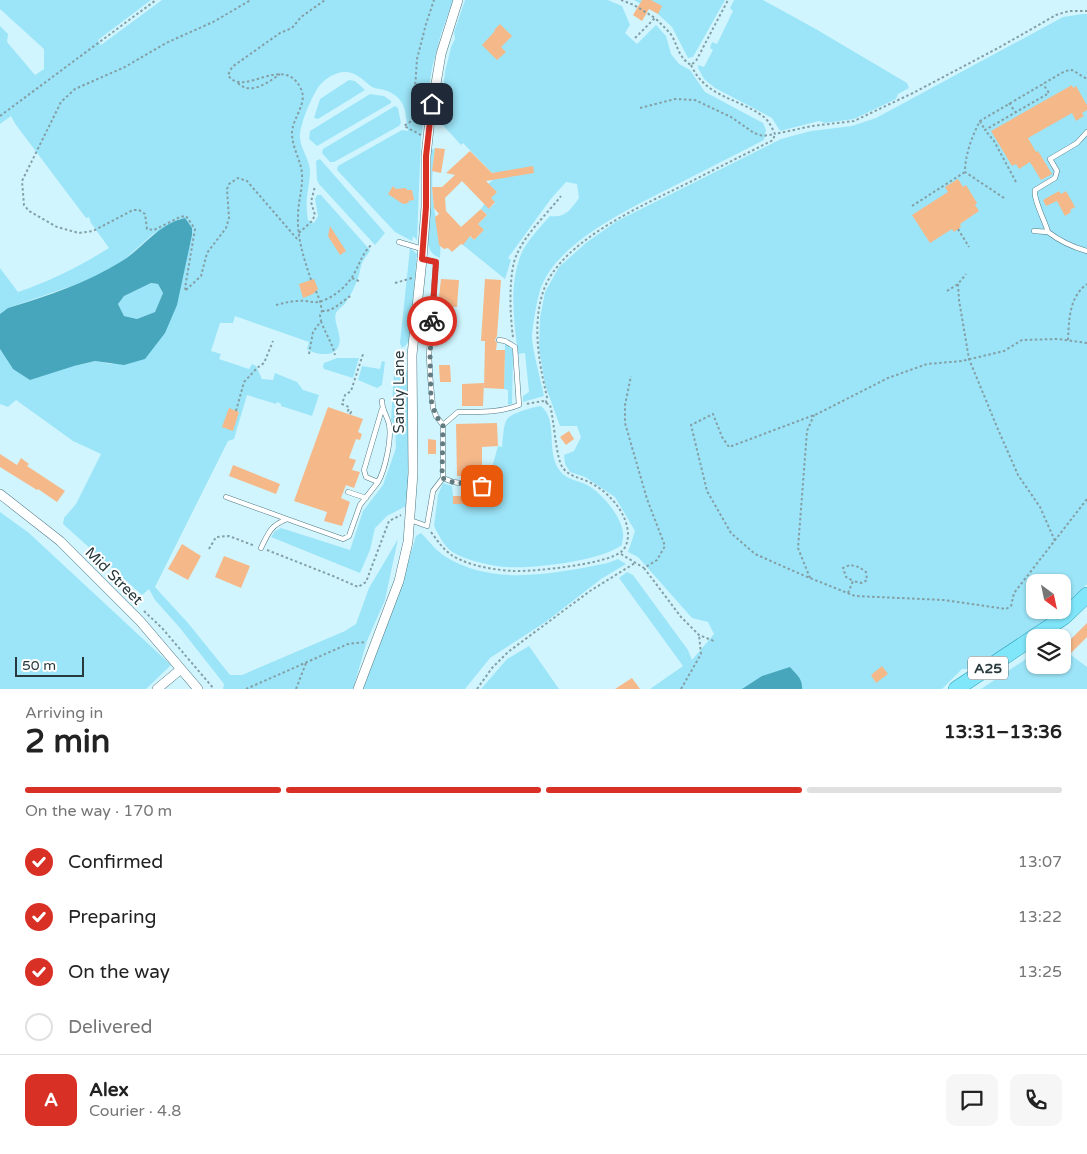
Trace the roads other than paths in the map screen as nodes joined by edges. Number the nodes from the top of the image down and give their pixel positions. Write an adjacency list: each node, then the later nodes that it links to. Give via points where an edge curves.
1 (458, 0): 6 (street, Sandy Lane, via 440,54 428,135)
2 (1087, 132): 4 (lane, via 1077,144 1050,159 1057,171 1055,178 1035,190 1034,196)
3 (1034, 231): 4 (lane)
4 (1048, 232): 7 (lane, via 1060,242)
5 (399, 242): 6 (lane)
6 (422, 248): 8 (street, Sandy Lane)
7 (1087, 252)
8 (422, 259): 12 (lane, via 436,262 430,375 433,408); 21 (street, Sandy Lane, via 412,355)
9 (499, 340): 12 (lane, via 505,340 515,348 519,406 489,412 458,412)
10 (382, 402): 11 (lane)
11 (382, 409): 14 (lane, via 389,424 389,441); 14 (lane, via 364,470 366,477)
12 (443, 425): 13 (lane)
13 (442, 478): 15 (lane); 21 (lane, via 433,491 427,526)
14 (378, 482): 19 (lane)
15 (482, 486)
16 (348, 492): 19 (lane)
17 (0, 494): 24 (street, Mid Street, via 60,541 140,620)
18 (226, 497): 20 (lane)
19 (366, 498): 20 (lane, via 360,505 349,536 343,539)
20 (287, 520): 22 (lane, via 275,524)
21 (410, 520): 27 (street, Sandy Lane, via 399,581)
22 (261, 548)
23 (1087, 595): 28 (main road, A25, via 1064,617)
24 (181, 669): 25 (street); 26 (street, Mid Street)
25 (157, 689)
26 (198, 689)
27 (358, 689)
28 (956, 689)

